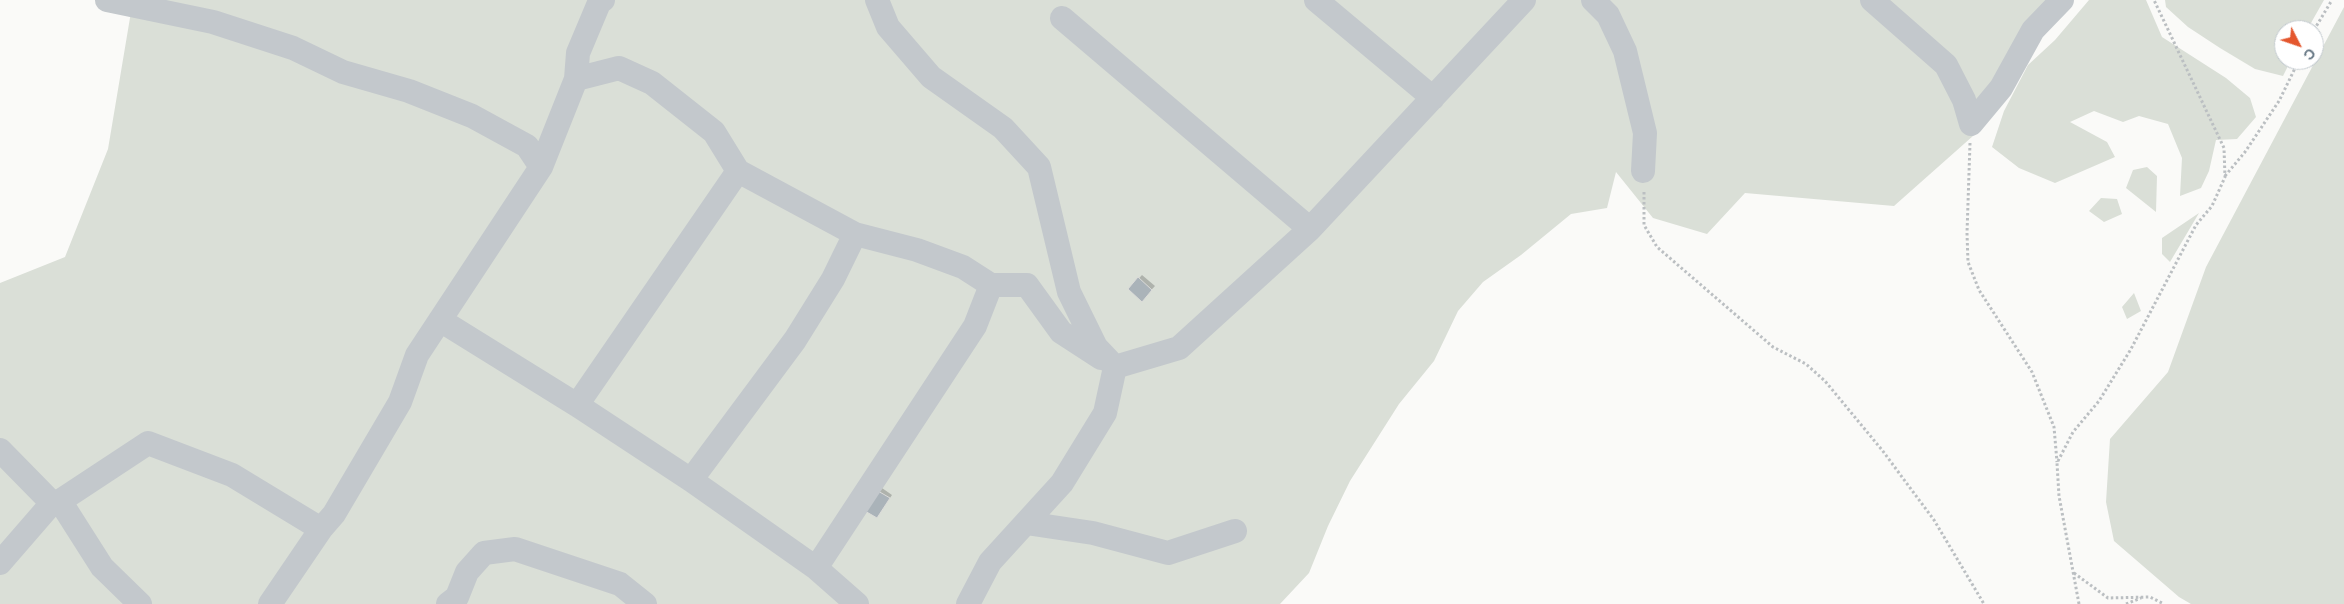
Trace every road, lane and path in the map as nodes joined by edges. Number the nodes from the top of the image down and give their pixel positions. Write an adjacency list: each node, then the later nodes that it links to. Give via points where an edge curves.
1 (107, 0): 17 (lane, via 213,22 293,48 343,72 409,91 472,116 527,146)
2 (603, 0): 14 (lane, via 578,53)
3 (877, 0): 25 (lane, via 888,27 931,77 1003,128 1039,167 1069,292 1096,347)
4 (1316, 0): 15 (lane)
5 (1524, 0): 15 (lane)
6 (1593, 0): 19 (lane, via 1608,15 1625,51 1645,133)
7 (1872, 0): 16 (lane, via 1946,65 1964,100)
8 (2062, 0): 16 (lane, via 2033,30 2001,88)
9 (2154, 0): 20 (path, via 2224,148)
10 (2332, 0): 12 (path)
11 (1062, 18): 21 (lane)
12 (2320, 20)
13 (2294, 70): 20 (path, via 2279,101)
14 (576, 79): 17 (lane); 18 (lane, via 619,68 652,83 714,132)
15 (1433, 98): 21 (lane)
16 (1971, 124): 28 (path, via 1968,262 1979,290 2032,372 2054,427)
17 (541, 167): 24 (lane)
18 (738, 170): 22 (lane); 26 (lane)
19 (1643, 171): 44 (path, via 1644,225 1657,247 1773,347 1806,364 1826,381 1934,520)
20 (2225, 177): 28 (path, via 2132,349 2074,432)
21 (1310, 229): 25 (lane, via 1179,348)
22 (855, 234): 23 (lane, via 917,250 963,268); 29 (lane, via 833,279 796,340)
23 (991, 285): 25 (lane, via 1027,285 1061,332); 35 (lane, via 975,326)
24 (440, 320): 26 (lane); 32 (lane, via 417,355 400,402 334,514)
25 (1115, 367): 31 (lane, via 1105,413 1062,483)
26 (578, 405): 29 (lane)
27 (0, 450): 30 (lane)
28 (2057, 463): 36 (path, via 2059,496)
29 (691, 480): 35 (lane)
30 (56, 502): 32 (lane, via 148,443 232,475); 34 (lane); 39 (lane, via 102,567)
31 (1026, 523): 33 (lane, via 1093,533 1168,553); 43 (lane, via 990,562)
32 (321, 529): 40 (lane)
33 (1235, 531)
34 (0, 563)
35 (816, 568): 42 (lane)
36 (2074, 573): 37 (path, via 2108,598); 45 (path)
37 (2144, 597): 46 (path); 47 (path)
38 (460, 602): 41 (lane, via 467,572 484,553 515,549 620,584)
39 (140, 604)
40 (270, 604)
41 (645, 604)
42 (857, 604)
43 (968, 604)
44 (1984, 604)
45 (2079, 604)
46 (2126, 604)
47 (2164, 604)

